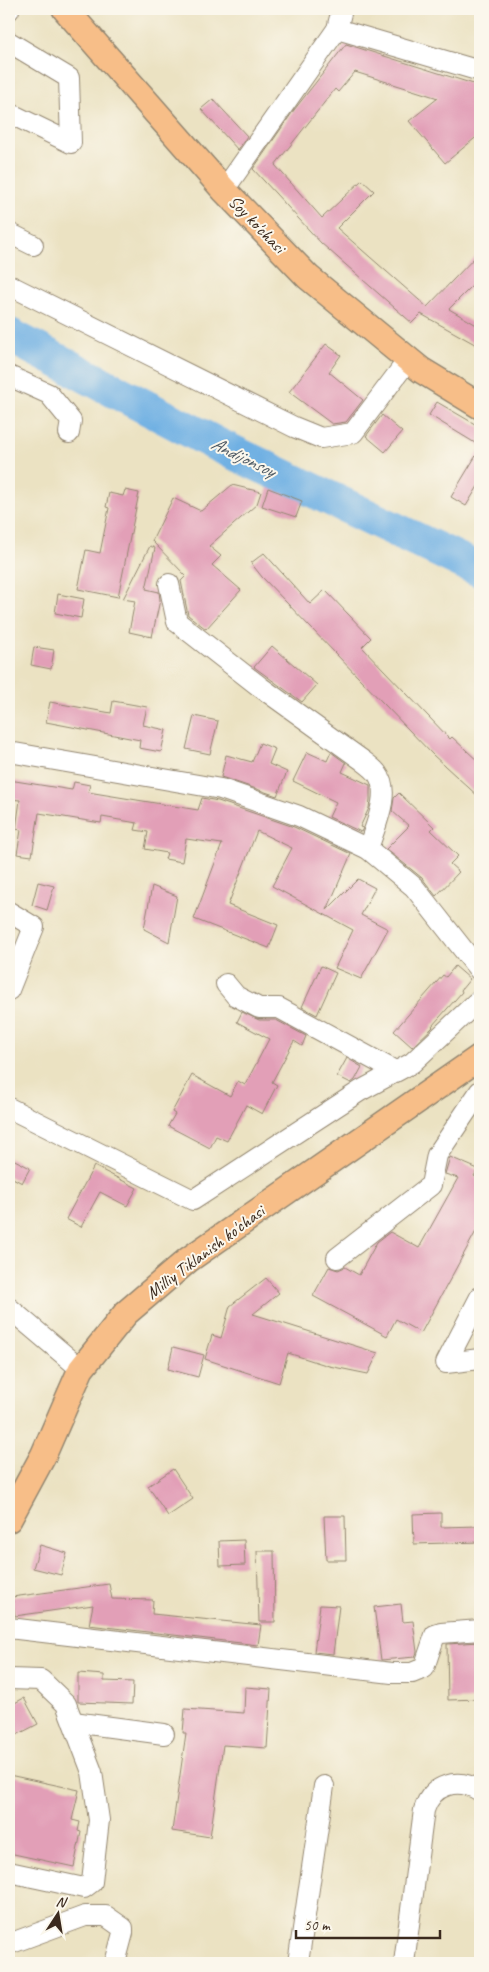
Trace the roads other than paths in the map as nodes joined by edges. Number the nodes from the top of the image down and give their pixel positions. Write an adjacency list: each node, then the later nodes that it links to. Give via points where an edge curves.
1 (65, 9): 7 (main road, Soy ko'chasi)
2 (342, 9): 3 (lane)
3 (337, 29): 5 (lane); 7 (lane)
4 (9, 42): 6 (lane, via 69,78 71,143)
5 (480, 71)
6 (9, 113)
7 (224, 190): 11 (main road, Soy ko'chasi, via 308,277)
8 (9, 233): 9 (lane)
9 (33, 244)
10 (9, 285): 11 (lane, via 321,438 352,433)
11 (408, 360): 13 (main road, Soy ko'chasi)
12 (9, 376): 14 (lane, via 49,394 71,421)
13 (480, 406)
14 (69, 433)
15 (169, 584): 17 (lane, via 177,622 378,774 383,790 381,807)
16 (9, 752): 17 (lane, via 221,789 299,816)
17 (368, 849): 19 (lane, via 414,887)
18 (9, 912): 21 (lane, via 34,928)
19 (480, 971)
20 (226, 984): 24 (lane, via 236,996 259,1008 280,1008)
21 (9, 990)
22 (480, 998): 24 (lane, via 412,1063)
23 (471, 1064): 25 (lane); 32 (main road, Milliy Tiklanish ko'chasi, via 188,1260 126,1312)
24 (395, 1071): 27 (lane, via 193,1200)
25 (480, 1086)
26 (480, 1091): 28 (lane, via 437,1155 431,1185)
27 (9, 1108)
28 (337, 1258)
29 (480, 1297): 31 (lane, via 446,1363)
30 (9, 1308): 32 (lane)
31 (480, 1359)
32 (81, 1369): 33 (main road, Milliy Tiklanish ko'chasi)
33 (9, 1519)
34 (9, 1628): 35 (lane, via 392,1674 412,1673 424,1668 435,1635)
35 (480, 1630)
36 (9, 1679): 37 (lane, via 41,1680 66,1704)
37 (73, 1722): 38 (lane); 41 (lane, via 92,1772 99,1820 92,1882 84,1888)
38 (164, 1734)
39 (324, 1786): 44 (lane)
40 (480, 1791): 45 (lane, via 461,1783 448,1785 435,1790 427,1800)
41 (9, 1872)
42 (9, 1944): 43 (lane, via 98,1914 123,1928)
43 (115, 1963)
44 (298, 1963)
45 (404, 1963)

